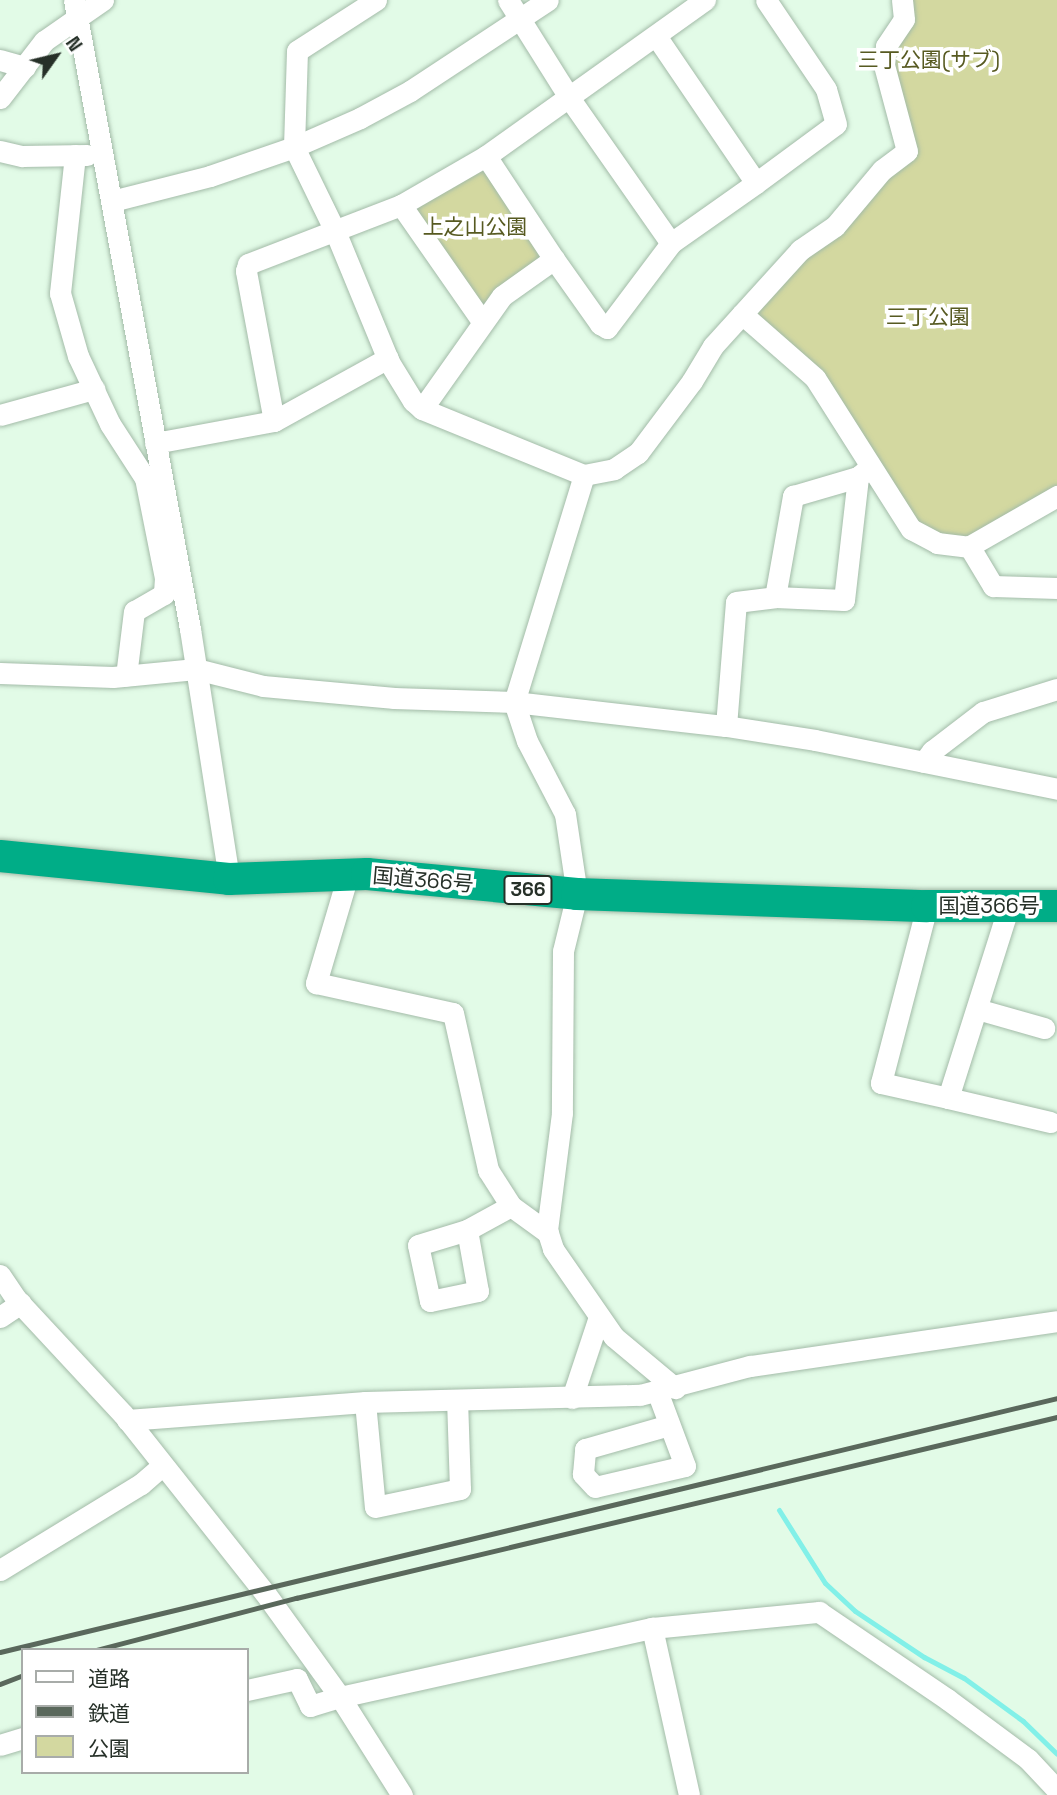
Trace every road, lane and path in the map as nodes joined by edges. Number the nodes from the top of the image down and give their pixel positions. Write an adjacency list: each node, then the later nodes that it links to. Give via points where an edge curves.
1 (103, 0): 8 (street)
2 (376, 0): 15 (street, via 297,51)
3 (508, 0): 9 (street)
4 (548, 0): 9 (street)
5 (705, 0): 10 (street)
6 (766, 0): 20 (street, via 826,89 836,124)
7 (902, 0): 26 (street, via 904,19 886,46 884,65 907,151 882,170 835,226 800,250)
8 (76, 9): 12 (street); 17 (street)
9 (522, 20): 14 (street); 15 (street, via 410,91)
10 (656, 36): 14 (street); 20 (street)
11 (0, 60): 12 (street)
12 (25, 67): 13 (street)
13 (0, 98)
14 (570, 99): 19 (street); 24 (street)
15 (294, 147): 21 (street, via 210,176); 23 (street)
16 (0, 151): 18 (street, via 22,156)
17 (103, 154): 18 (street); 21 (street)
18 (75, 155): 29 (street, via 60,293 78,356)
19 (486, 156): 22 (street); 25 (street)
20 (756, 183): 24 (street)
21 (112, 201): 33 (street)
22 (401, 205): 23 (street); 27 (street)
23 (335, 231): 28 (street); 32 (street, via 248,264)
24 (671, 243): 25 (street, via 607,328)
25 (554, 259): 27 (street, via 502,296)
26 (742, 314): 34 (street, via 815,379); 35 (street, via 713,346 638,453 614,469)
27 (482, 321): 30 (street)
28 (388, 358): 30 (street); 32 (street)
29 (94, 389): 31 (street); 42 (street, via 110,424 145,478 165,578 164,594 134,611)
30 (422, 409): 35 (street)
31 (0, 415)
32 (274, 421): 33 (street)
33 (155, 443): 40 (street)
34 (864, 472): 37 (street, via 911,529 937,543); 39 (street, via 793,496); 39 (street, via 844,600)
35 (584, 475): 44 (street)
36 (1057, 496): 37 (street)
37 (969, 546): 38 (street, via 993,586)
38 (1057, 588)
39 (775, 597): 45 (street, via 736,602)
40 (196, 669): 42 (street); 44 (street, via 263,686 394,698); 50 (street)
41 (0, 673): 42 (street)
42 (126, 676)
43 (1057, 689): 46 (street, via 983,712)
44 (514, 702): 45 (street); 51 (street, via 527,741 565,814)
45 (726, 726): 46 (street)
46 (923, 762): 47 (street)
47 (1057, 789)
48 (0, 856): 50 (highway, 国道366号 / 366)
49 (348, 875): 50 (highway, 国道366号 / 366); 51 (highway, 国道366号 / 366); 59 (street, via 316,983 453,1013 488,1170)
50 (229, 879)
51 (577, 894): 52 (highway, 国道366号 / 366); 61 (street, via 563,951 562,1114)
52 (927, 906): 53 (highway, 国道366号 / 366); 57 (street, via 881,1083)
53 (1009, 906): 54 (highway, 国道366号 / 366); 55 (street)
54 (1057, 906)
55 (977, 1009): 56 (street); 57 (street)
56 (1044, 1028)
57 (948, 1098): 58 (street)
58 (1049, 1122)
59 (511, 1206): 60 (street); 61 (street)
60 (467, 1230)
61 (548, 1233): 65 (street, via 553,1249)
62 (0, 1275): 63 (street)
63 (21, 1303): 64 (street); 71 (street)
64 (0, 1317)
65 (599, 1317): 67 (street); 68 (street)
66 (1057, 1321): 67 (street, via 750,1366)
67 (666, 1390): 68 (street); 72 (street)
68 (572, 1398): 69 (street)
69 (457, 1400): 70 (street); 70 (street, via 460,1489 375,1507)
70 (365, 1402): 71 (street)
71 (127, 1420): 73 (street)
72 (669, 1425): 72 (street, via 685,1466 595,1487 583,1474 586,1449)
73 (162, 1466): 74 (street, via 141,1484); 77 (street, via 265,1592)
74 (0, 1570)
75 (652, 1628): 77 (street); 80 (street, via 819,1612 1018,1751); 82 (street)
76 (248, 1689): 77 (street, via 297,1679 310,1706)
77 (340, 1697): 81 (street)
78 (21, 1739): 79 (street)
79 (0, 1745)
80 (1057, 1790)
81 (402, 1795)
82 (689, 1795)

